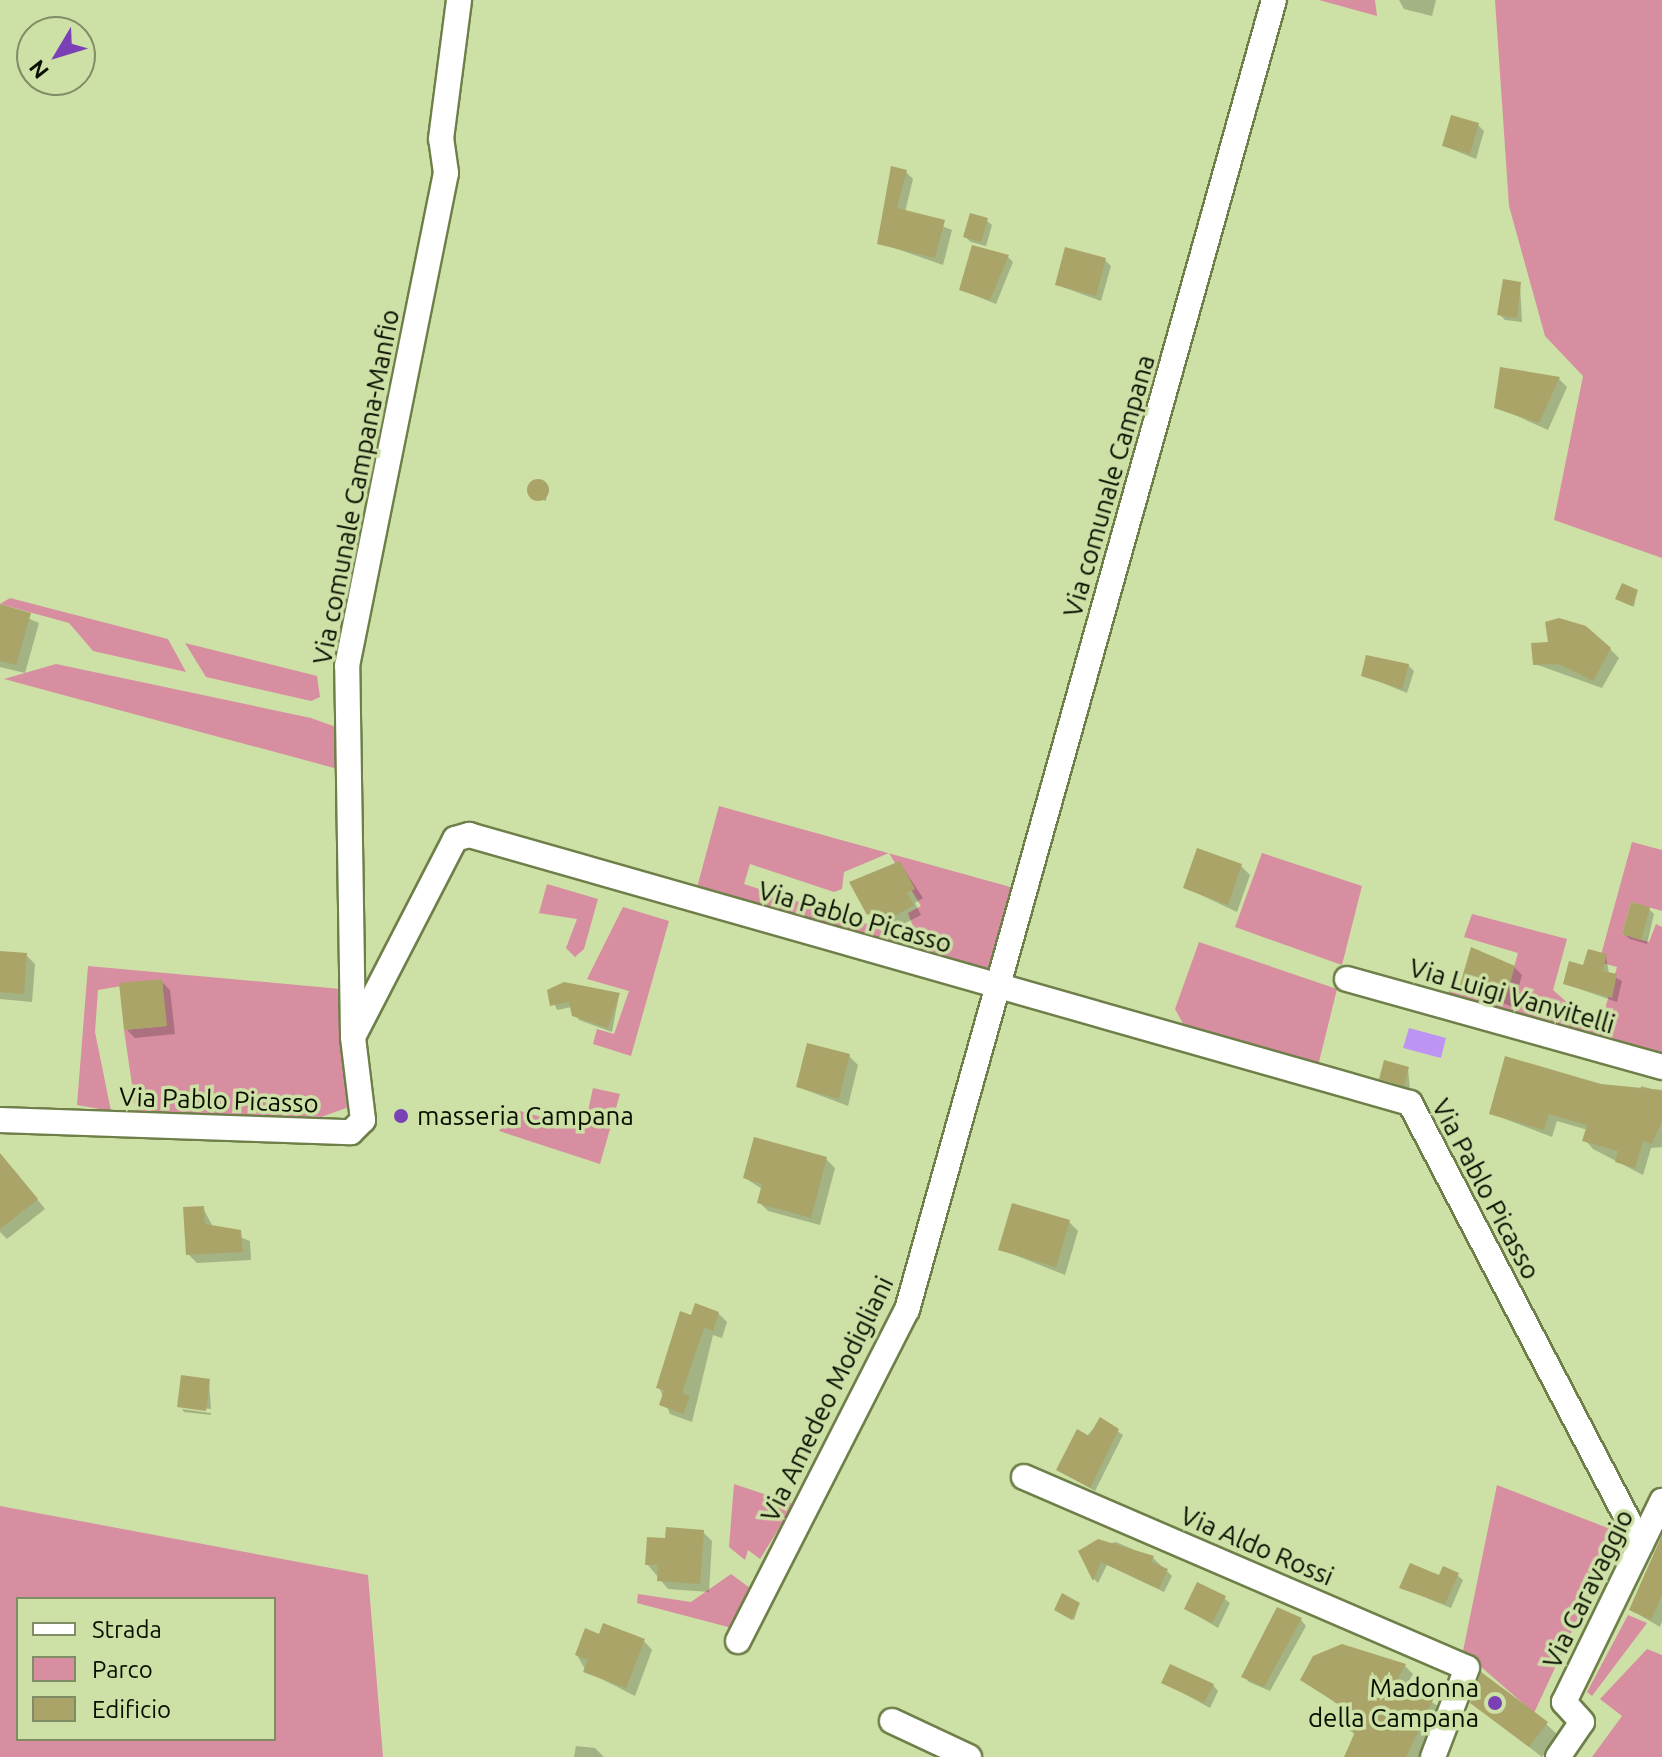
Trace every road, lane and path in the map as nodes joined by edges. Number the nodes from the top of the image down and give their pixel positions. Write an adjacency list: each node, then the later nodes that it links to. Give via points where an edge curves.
1 (459, 0): 5 (street, Via comunale Campana-Manfio, via 441,139 446,173 347,666)
2 (1274, 0): 4 (street, Via comunale Campana)
3 (1347, 979): 6 (street, Via Luigi Vanvitelli)
4 (999, 988): 5 (street, Via Pablo Picasso, via 469,835 455,839); 10 (street, Via Pablo Picasso, via 1410,1103); 11 (street, Via Amedeo Modigliani, via 907,1310)
5 (353, 1037): 7 (street, Via Pablo Picasso, via 363,1120 351,1132)
6 (1662, 1067)
7 (0, 1120)
8 (1024, 1477): 14 (street, Via Aldo Rossi, via 1467,1668)
9 (1662, 1501): 10 (street, Via Caravaggio)
10 (1641, 1544): 15 (street, Via Caravaggio, via 1564,1702 1582,1722)
11 (738, 1641)
12 (892, 1721): 13 (street)
13 (969, 1757)
14 (1433, 1757)
15 (1558, 1757)

